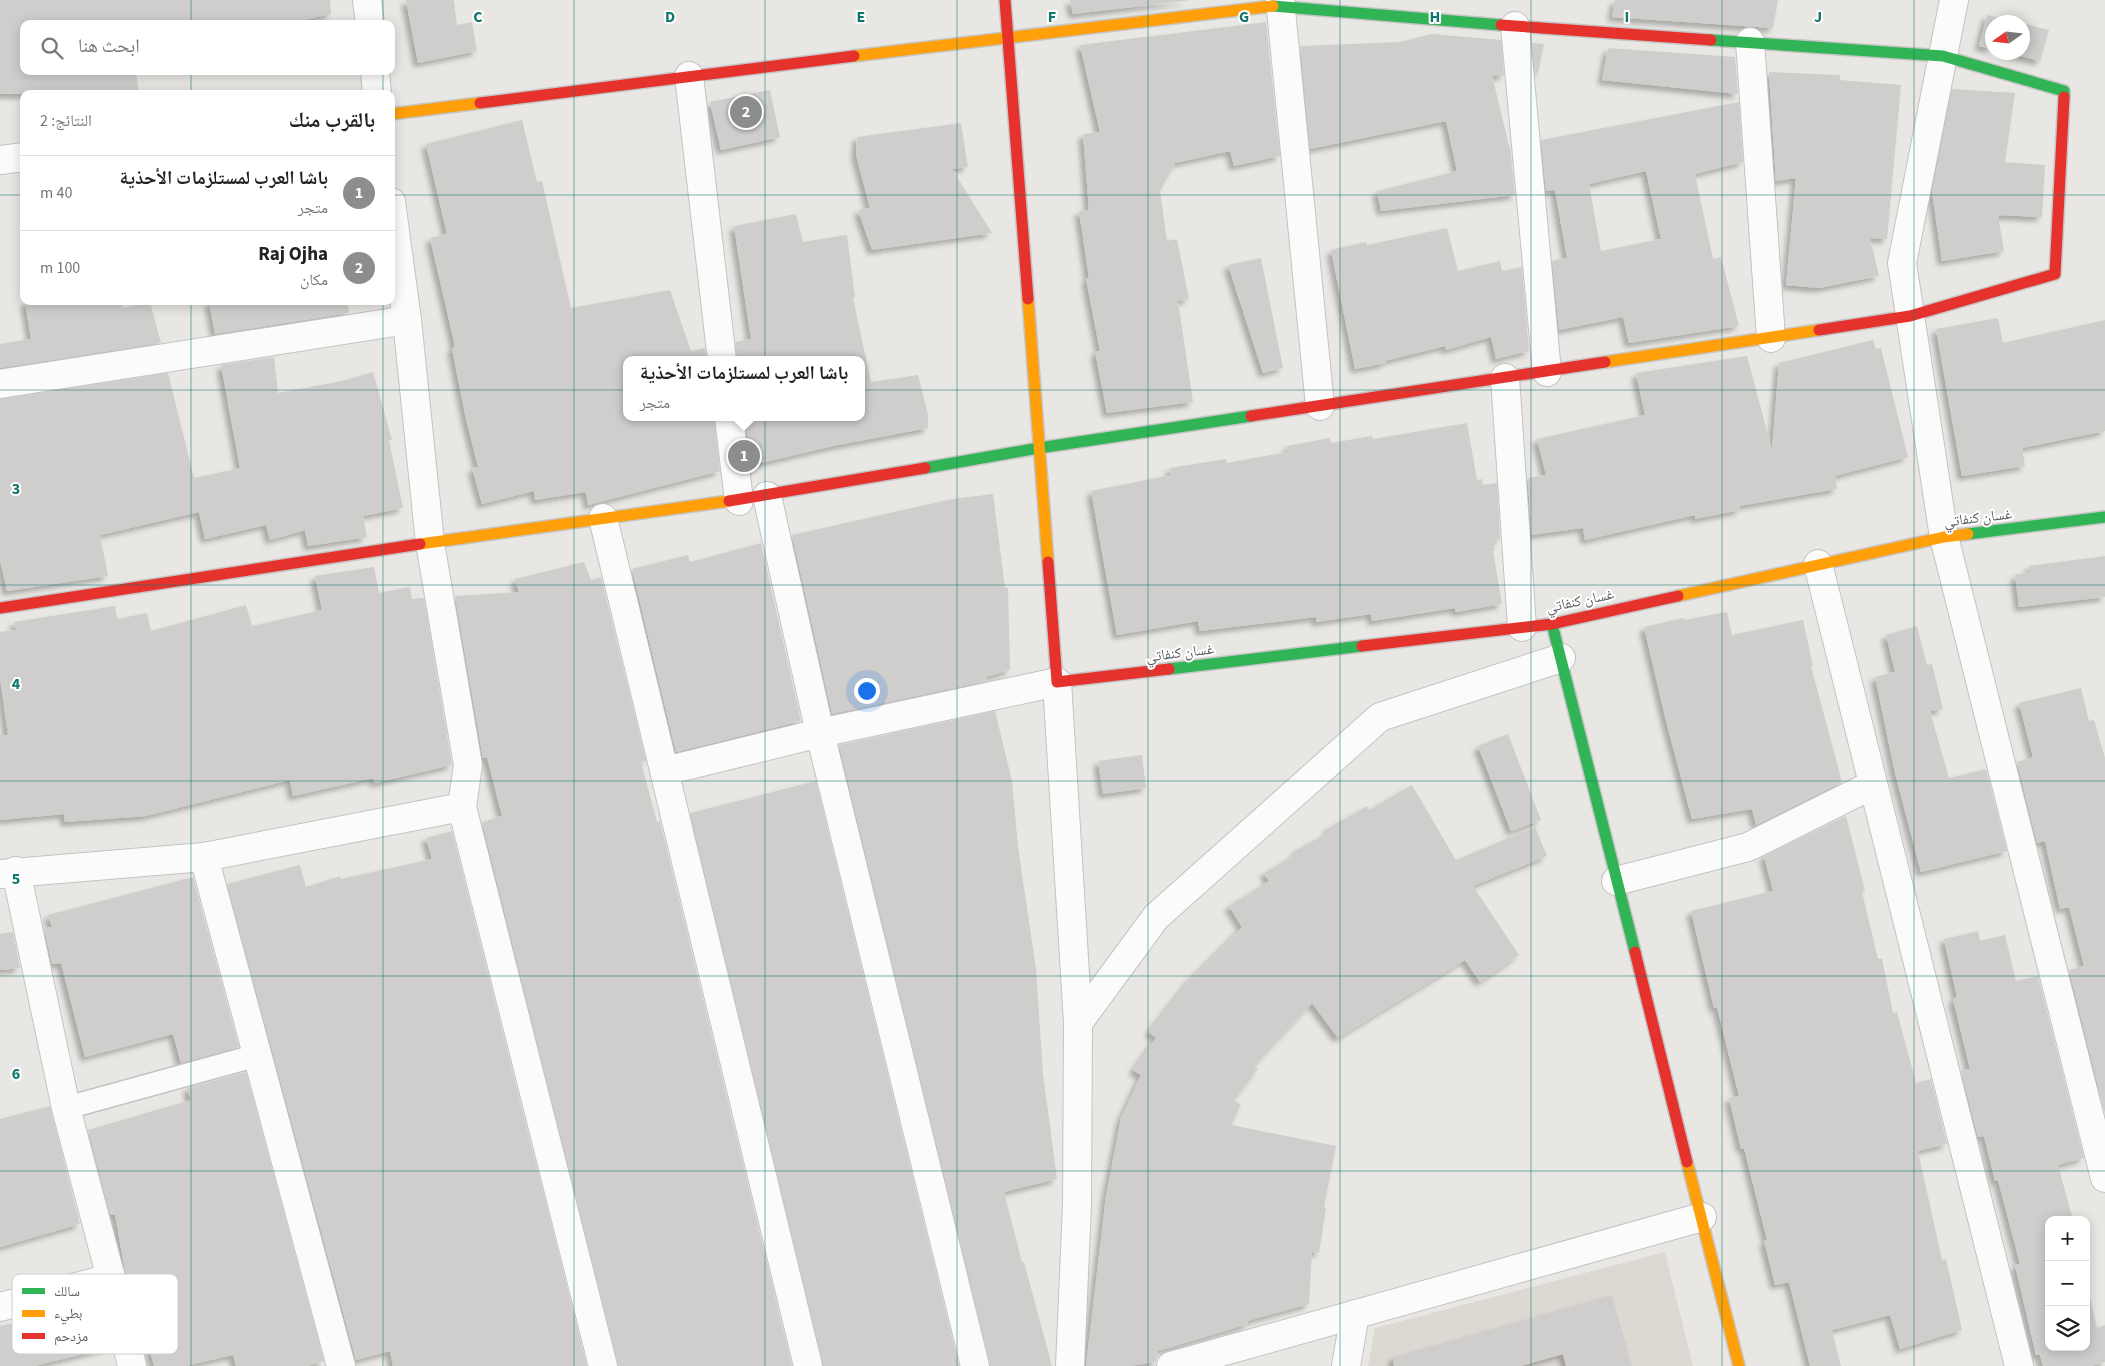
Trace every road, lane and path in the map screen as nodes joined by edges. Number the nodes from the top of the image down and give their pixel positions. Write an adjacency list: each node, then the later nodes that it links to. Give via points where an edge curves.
1 (367, 0): 5 (street)
2 (1005, 0): 7 (street)
3 (1954, 0): 9 (street)
4 (1280, 2): 6 (street); 7 (street); 24 (street)
5 (370, 20)
6 (1515, 26): 8 (street); 21 (street)
7 (1009, 37): 11 (street); 26 (street)
8 (1750, 42): 9 (street); 19 (street)
9 (1943, 56): 17 (street, via 1902,263); 17 (street, via 2064,91 2055,274)
10 (375, 75): 12 (street)
11 (689, 76): 13 (street); 20 (street)
12 (377, 90)
13 (395, 113)
14 (20, 158): 15 (street)
15 (0, 160)
16 (395, 232): 18 (street)
17 (1910, 316): 19 (street); 31 (street)
18 (407, 320): 23 (street); 32 (street)
19 (1770, 338): 21 (street)
20 (722, 356)
21 (1547, 372): 22 (street)
22 (1505, 378): 24 (street); 36 (street)
23 (0, 384)
24 (1320, 406): 26 (street)
25 (729, 421): 28 (street)
26 (1038, 448): 27 (street); 38 (street)
27 (767, 496): 28 (street); 39 (street)
28 (739, 501): 30 (street)
29 (2105, 517): 31 (street, غسان كنفاتي)
30 (603, 518): 32 (street); 40 (street)
31 (1944, 537): 33 (street, غسان كنفاتي); 49 (street)
32 (430, 543): 34 (street); 42 (street, via 468,765)
33 (1818, 564): 35 (street, غسان كنفاتي); 41 (street)
34 (0, 608)
35 (1552, 624): 36 (street, غسان كنفاتي); 37 (street)
36 (1522, 627): 38 (street, غسان كنفاتي)
37 (1561, 658): 45 (street); 46 (street, via 1380,716 1156,917)
38 (1057, 682): 39 (street); 46 (street)
39 (820, 733): 40 (street); 56 (street)
40 (665, 771): 55 (street)
41 (1872, 784): 45 (street, via 1748,848); 61 (street)
42 (462, 807): 43 (street); 54 (street)
43 (204, 857): 44 (street); 47 (street)
44 (8, 873): 48 (street)
45 (1616, 881): 50 (street)
46 (1078, 1023): 57 (street, via 1077,1205)
47 (258, 1055): 48 (lane); 53 (street)
48 (66, 1108): 51 (street)
49 (2105, 1178)
50 (1702, 1218): 52 (street); 60 (street)
51 (110, 1274)
52 (1355, 1314): 58 (street); 59 (street)
53 (341, 1366)
54 (602, 1366)
55 (808, 1366)
56 (975, 1366)
57 (1070, 1366)
58 (1171, 1366)
59 (1346, 1366)
60 (1739, 1366)
61 (2019, 1366)

